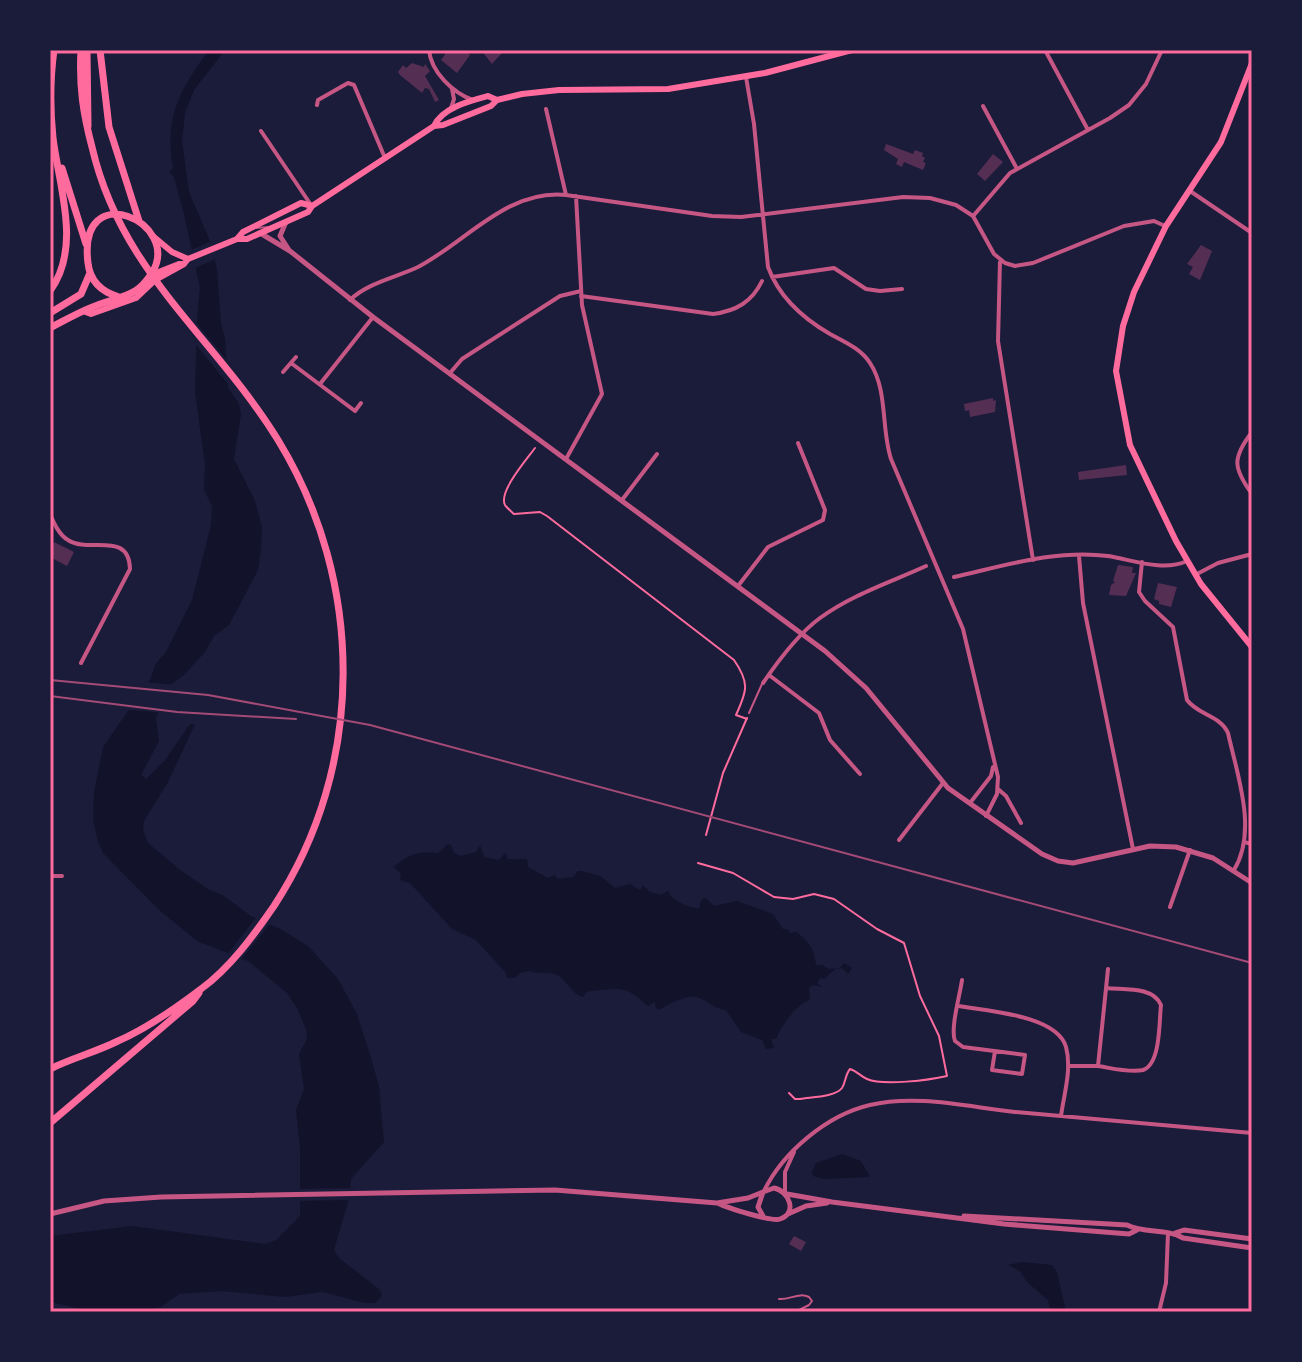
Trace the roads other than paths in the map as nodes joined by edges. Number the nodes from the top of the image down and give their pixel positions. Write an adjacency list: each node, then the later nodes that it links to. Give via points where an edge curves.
1 (54, 50): 23 (main road)
2 (84, 50): 109 (main road, via 81,100 105,194 138,257 262,416 299,478 326,546 342,625 338,739 311,835 265,919)
3 (100, 50): 32 (main road, via 109,127)
4 (429, 50): 13 (street, via 434,67)
5 (852, 50): 9 (main road)
6 (1045, 50): 21 (street)
7 (1154, 50): 8 (street)
8 (1162, 52): 21 (street, via 1135,98)
9 (834, 53): 12 (main road)
10 (1252, 63): 11 (main road)
11 (1250, 74): 26 (main road, via 1221,142)
12 (746, 77): 15 (main road, via 659,90 559,90); 30 (street)
13 (451, 87): 14 (street); 19 (street)
14 (473, 100): 15 (main road); 19 (main road)
15 (497, 100): 20 (main road)
16 (317, 105): 24 (street, via 348,83 354,85)
17 (983, 106): 25 (street)
18 (546, 109): 27 (street)
19 (450, 110): 20 (main road, via 438,116)
20 (434, 126): 24 (main road)
21 (1088, 130): 25 (street)
22 (261, 131): 29 (street)
23 (53, 137): 42 (main road); 51 (main road, via 66,240 60,274)
24 (386, 158): 29 (main road)
25 (1017, 168): 31 (street)
26 (1190, 191): 34 (main road); 38 (street)
27 (566, 195): 28 (street); 54 (street, via 536,196 513,205 431,259)
28 (576, 196): 30 (street, via 712,216); 52 (street)
29 (312, 206): 33 (main road); 35 (main road, via 301,203)
30 (762, 216): 31 (street, via 913,197 948,202); 48 (street)
31 (973, 216): 44 (street)
32 (139, 221): 40 (main road); 42 (main road, via 120,213 102,217 91,229)
33 (286, 222): 36 (main road); 39 (street)
34 (1166, 226): 44 (street, via 1154,221 1124,226 1027,265); 75 (main road, via 1129,304 1116,371 1130,445)
35 (253, 228): 36 (lane); 41 (main road)
36 (273, 228): 37 (main road); 39 (lane)
37 (260, 233): 41 (main road); 43 (street)
38 (1252, 233)
39 (280, 236): 43 (street)
40 (154, 237): 45 (main road); 47 (main road, via 157,261)
41 (237, 239): 45 (main road)
42 (87, 250): 46 (main road)
43 (290, 251): 54 (street)
44 (1001, 260): 74 (street, via 998,341)
45 (186, 262): 47 (main road); 55 (main road, via 136,298 91,314)
46 (90, 273): 53 (main road, via 101,289); 56 (main road, via 81,294)
47 (151, 275): 53 (main road, via 135,291)
48 (772, 277): 50 (street, via 834,268 866,289); 87 (street, via 800,313 861,352 872,366 891,459 963,629)
49 (762, 281): 52 (street, via 746,303 713,314)
50 (902, 289)
51 (50, 291)
52 (581, 293): 62 (street, via 560,296 462,359); 68 (street, via 602,394)
53 (119, 297): 55 (main road)
54 (350, 300): 57 (street)
55 (83, 311): 58 (main road)
56 (50, 313)
57 (373, 317): 62 (street); 63 (street)
58 (50, 328)
59 (296, 357): 60 (street)
60 (291, 363): 61 (street); 63 (street)
61 (283, 372)
62 (450, 373): 68 (street)
63 (320, 384): 64 (street, via 355,411)
64 (361, 403)
65 (1252, 432): 69 (street, via 1240,448 1237,465)
66 (798, 443): 80 (street, via 825,510 823,520 768,547)
67 (657, 454): 70 (street)
68 (566, 459): 70 (street)
69 (1252, 494)
70 (622, 500): 80 (street)
71 (50, 514): 83 (street, via 67,540 118,547 130,562)
72 (1252, 554): 78 (street, via 1213,564)
73 (1079, 556): 74 (street); 76 (street); 99 (street, via 1085,613)
74 (1033, 560): 79 (street)
75 (1187, 561): 76 (street, via 1171,566); 78 (main road)
76 (1142, 562): 97 (street, via 1139,592 1173,627 1187,700 1227,728 1243,805)
77 (926, 566): 81 (street, via 836,607)
78 (1195, 575): 82 (main road)
79 (954, 577)
80 (738, 586): 81 (street)
81 (804, 634): 84 (street); 90 (street, via 866,688)
82 (1252, 647)
83 (81, 663)
84 (768, 675): 85 (street); 88 (street, via 819,713 830,740)
85 (763, 683): 86 (lane)
86 (749, 713)
87 (994, 765): 91 (street); 92 (street)
88 (860, 774)
89 (50, 777): 93 (street)
90 (943, 783): 92 (street); 96 (street)
91 (998, 789): 94 (street); 95 (street)
92 (969, 805): 94 (street)
93 (50, 810)
94 (986, 816): 99 (street, via 1058,861 1083,862)
95 (1021, 823)
96 (899, 840)
97 (1244, 842): 98 (street); 101 (street)
98 (1252, 844)
99 (1133, 849): 100 (street)
100 (1190, 850): 101 (street); 105 (street)
101 (1234, 870): 104 (street)
102 (50, 876): 103 (street)
103 (62, 876)
104 (1252, 883)
105 (1170, 907)
106 (1108, 969): 108 (street)
107 (962, 980): 110 (street)
108 (1106, 988): 113 (street); 113 (street, via 1150,992 1158,998 1156,1059 1140,1071)
109 (200, 991): 114 (main road, via 140,1030); 116 (main road)
110 (959, 1006): 111 (street, via 952,1028 955,1041); 112 (street, via 1048,1027 1065,1045)
111 (995, 1051): 111 (street, via 1025,1055 1022,1074 992,1070)
112 (1068, 1066): 113 (street); 115 (street)
113 (1098, 1066)
114 (50, 1069)
115 (1061, 1116): 117 (street); 118 (street, via 887,1101 843,1115)
116 (50, 1123)
117 (1252, 1133)
118 (794, 1152): 119 (street); 120 (street, via 785,1172)
119 (763, 1191): 120 (street); 122 (street); 125 (street, via 758,1207)
120 (786, 1193): 121 (street); 124 (street)
121 (832, 1202): 124 (street); 126 (street)
122 (717, 1203): 123 (street, via 555,1190 369,1193 128,1199); 125 (street)
123 (50, 1214)
124 (788, 1214): 125 (street, via 774,1220)
125 (763, 1216)
126 (1171, 1233): 127 (street); 128 (street); 131 (street)
127 (1252, 1239)
128 (1252, 1248)
129 (779, 1299): 130 (lane, via 811,1299)
130 (795, 1312)
131 (1159, 1312)

